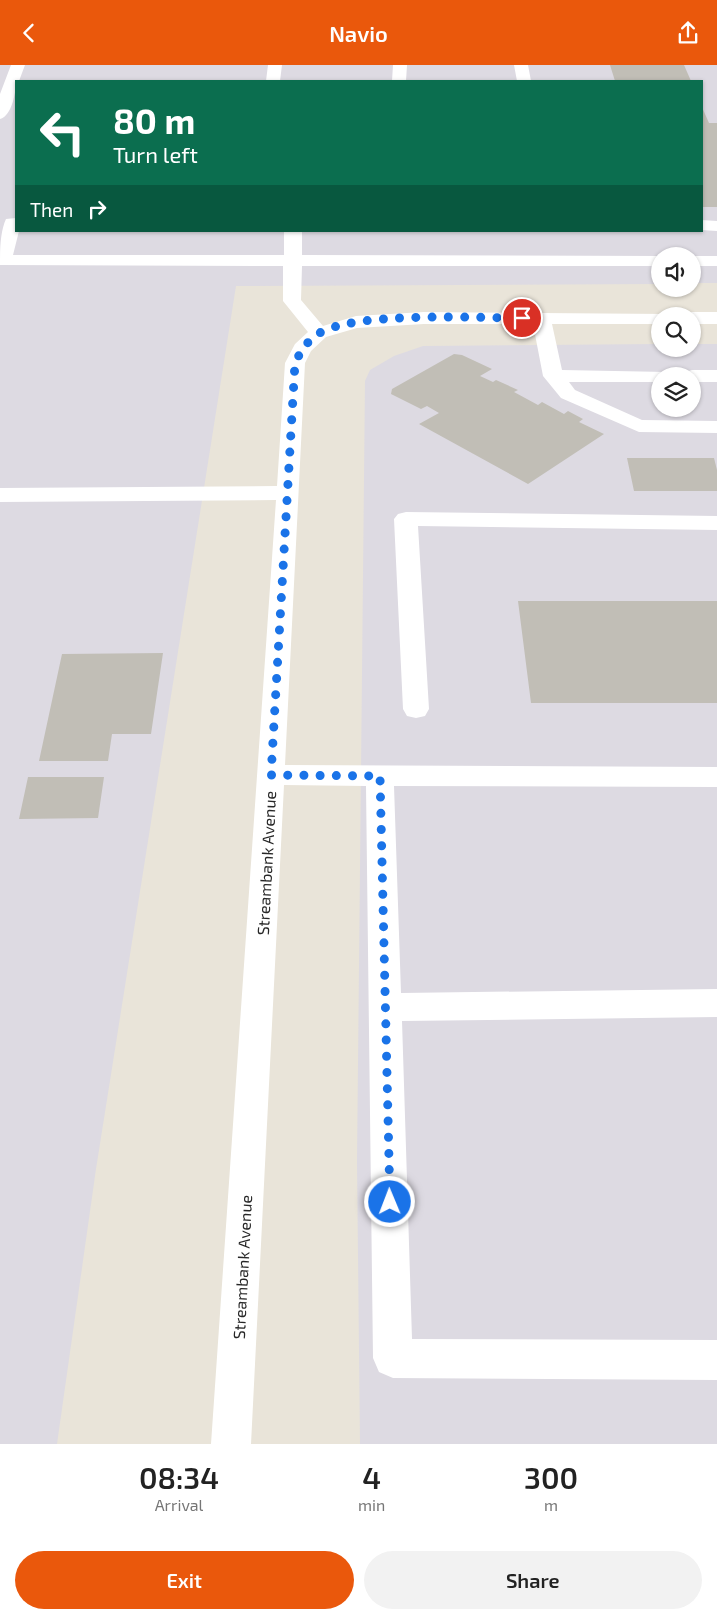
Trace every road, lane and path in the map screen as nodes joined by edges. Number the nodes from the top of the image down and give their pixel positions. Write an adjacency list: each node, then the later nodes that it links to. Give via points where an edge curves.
1 (18, 65): 8 (street)
2 (275, 65): 5 (street)
3 (400, 65): 6 (street)
4 (521, 65): 7 (street)
5 (273, 80)
6 (399, 80)
7 (524, 80)
8 (13, 87): 9 (street)
9 (0, 114): 10 (street)
10 (15, 122)
11 (15, 221): 15 (street, via 3,260)
12 (703, 225): 13 (street)
13 (717, 225)
14 (292, 232): 15 (street)
15 (292, 260): 16 (street); 23 (street, via 292,301)
16 (651, 261)
17 (701, 261): 18 (street)
18 (717, 261)
19 (717, 317): 22 (street)
20 (541, 318): 21 (street, Streambank Avenue); 23 (street, Streambank Avenue, via 397,319 356,322); 24 (street)
21 (651, 318)
22 (701, 318)
23 (319, 333): 29 (street, Streambank Avenue, via 302,348 295,363)
24 (553, 377): 25 (street); 28 (street, via 568,394 639,427)
25 (651, 377)
26 (701, 377): 27 (street)
27 (717, 377)
28 (717, 427)
29 (287, 493): 30 (street); 33 (street, Streambank Avenue)
30 (0, 495)
31 (717, 523): 32 (street, via 406,519)
32 (416, 709)
33 (271, 775): 34 (street); 39 (street, Streambank Avenue)
34 (380, 776): 35 (street); 37 (street)
35 (717, 777)
36 (717, 1003): 37 (street)
37 (385, 1007): 38 (street, via 393,1358)
38 (717, 1360)
39 (232, 1444)

